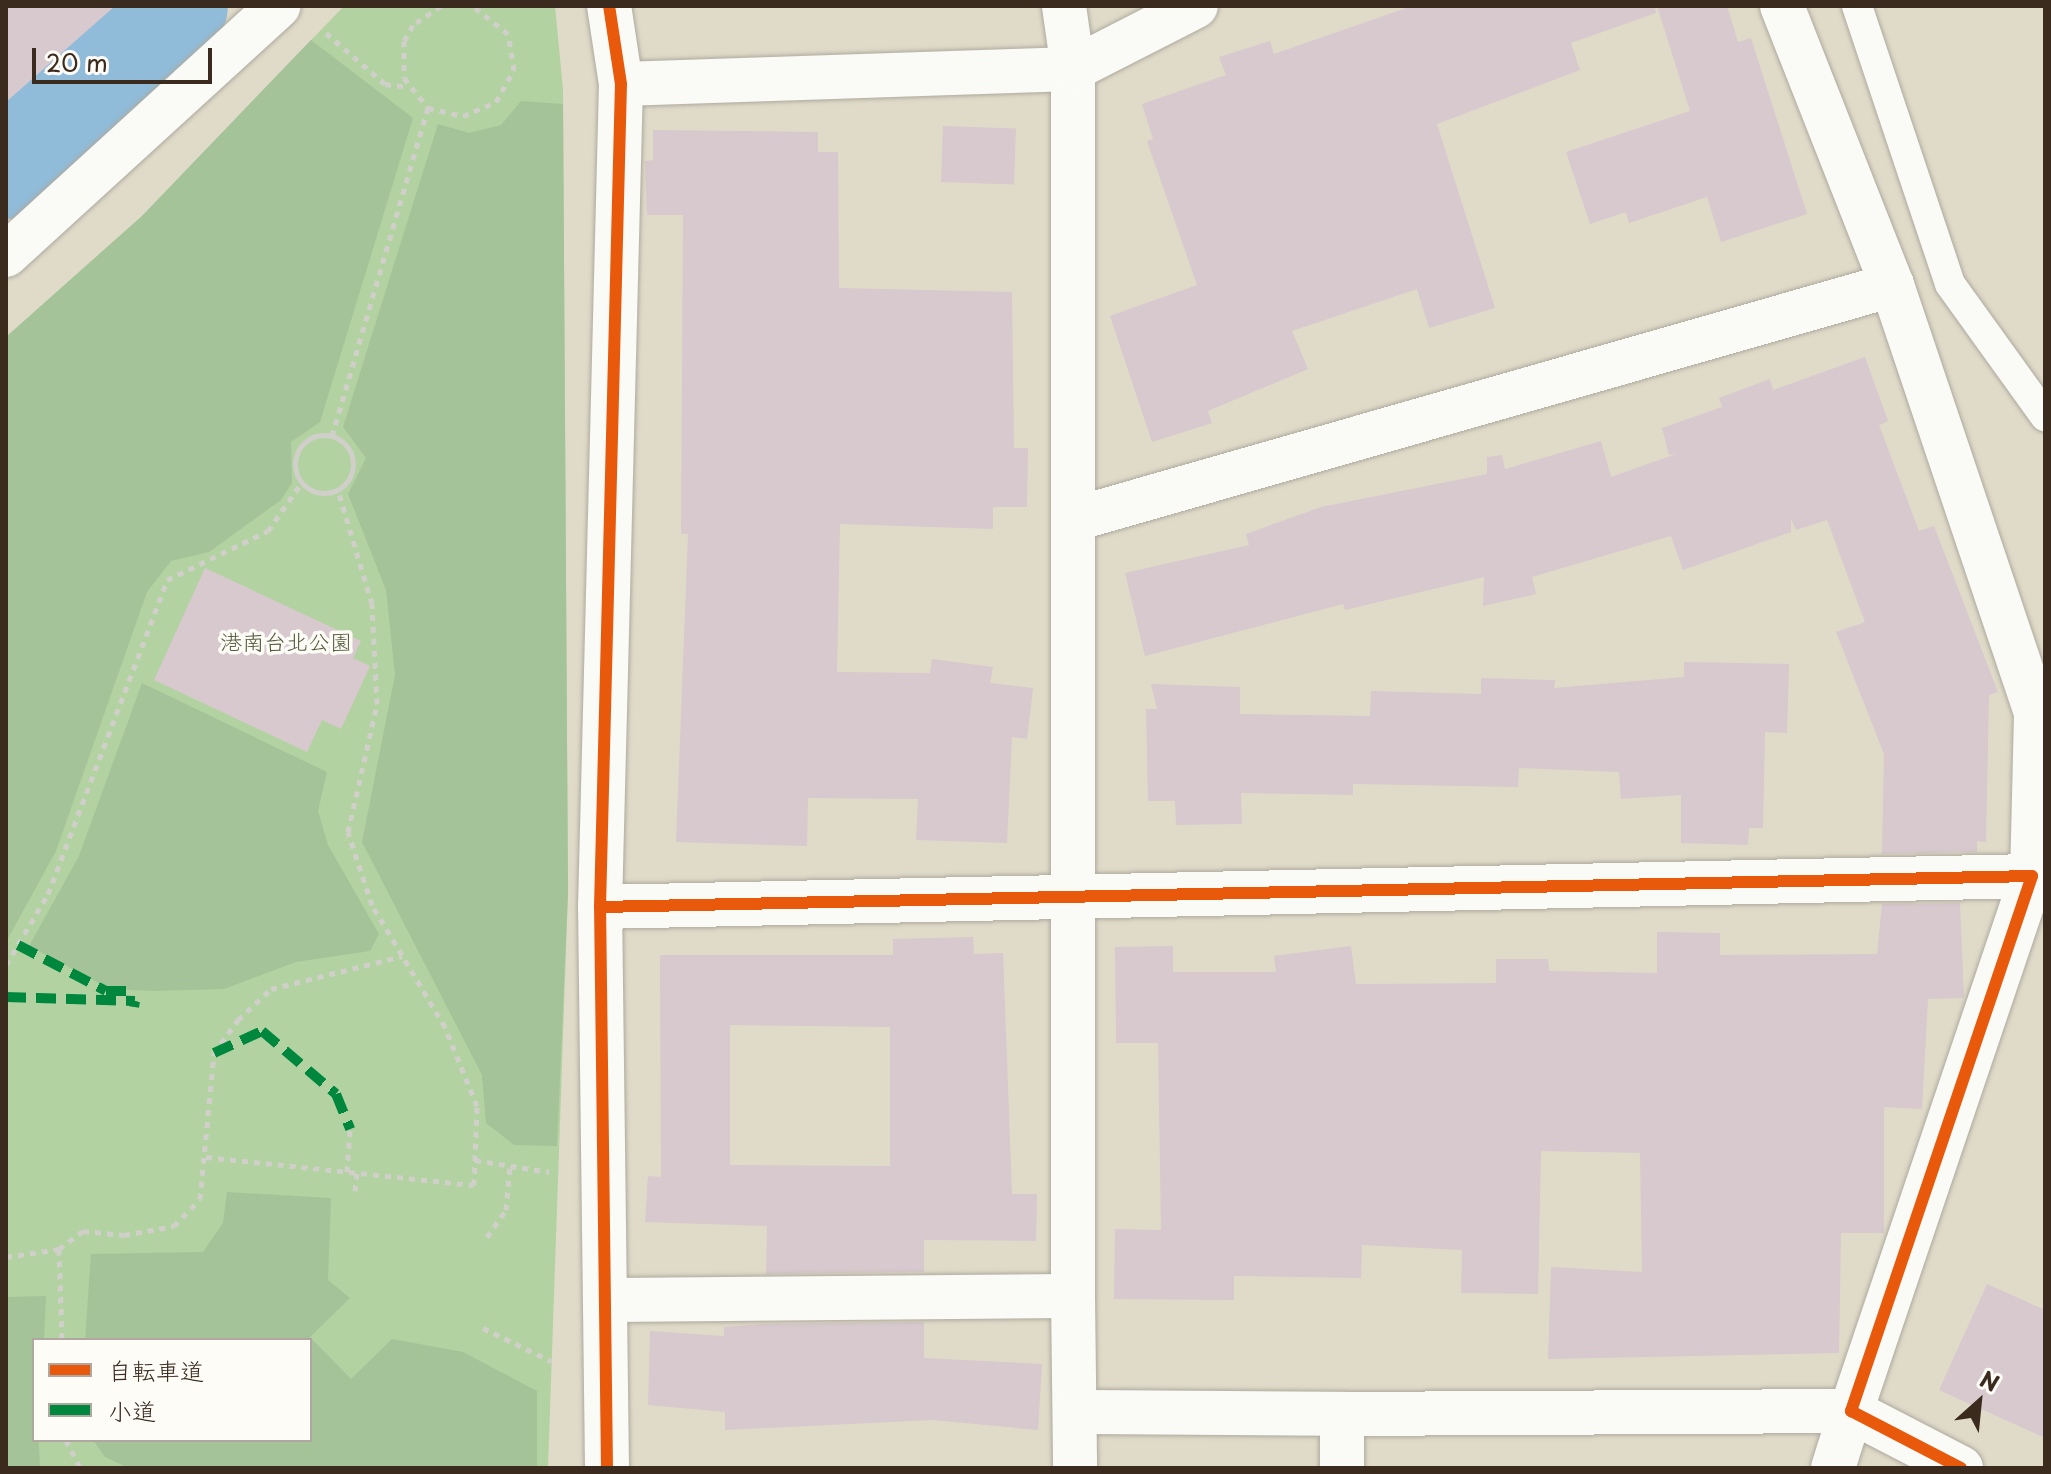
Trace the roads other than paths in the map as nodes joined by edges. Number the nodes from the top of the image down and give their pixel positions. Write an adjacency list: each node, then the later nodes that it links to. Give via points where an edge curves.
1 (279, 6): 9 (street)
2 (609, 6): 8 (street)
3 (1064, 6): 7 (street)
4 (1196, 6): 7 (street)
5 (1782, 6): 10 (street)
6 (1857, 6): 11 (lane, via 1950,284)
7 (1073, 69): 8 (street); 12 (street)
8 (621, 84): 15 (street)
9 (6, 255)
10 (1892, 285): 12 (street); 13 (street, via 2036,714)
11 (2045, 416)
12 (1075, 519): 14 (street)
13 (2038, 893): 14 (street); 18 (street)
14 (1076, 901): 15 (street); 16 (street)
15 (600, 907): 17 (street)
16 (1073, 1296): 17 (street); 19 (street)
17 (606, 1300): 21 (street)
18 (1851, 1411): 20 (street); 24 (street); 25 (street)
19 (1076, 1412): 20 (street); 22 (street)
20 (1342, 1414): 23 (street)
21 (607, 1468)
22 (1075, 1468)
23 (1342, 1468)
24 (1833, 1468)
25 (1961, 1468)

